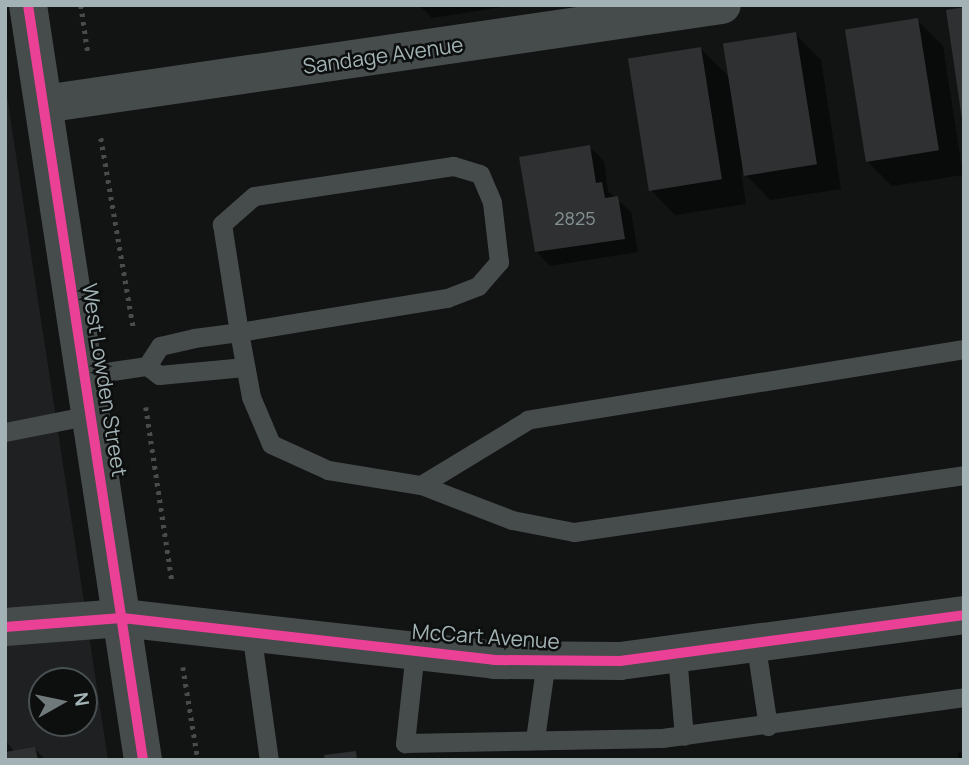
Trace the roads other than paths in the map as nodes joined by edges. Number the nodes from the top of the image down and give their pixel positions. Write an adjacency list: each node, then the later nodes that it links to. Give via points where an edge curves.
1 (28, 5): 3 (street, West Lowden Street)
2 (722, 5): 3 (street, Sandage Avenue)
3 (44, 104): 8 (street, West Lowden Street)
4 (239, 332): 4 (lane, via 222,224 234,207 254,196 453,166 480,174 492,202 499,262 478,286 447,298); 6 (lane, via 160,346); 7 (lane)
5 (964, 349): 12 (lane, via 528,420)
6 (147, 366): 7 (lane, via 159,375); 8 (lane)
7 (246, 367): 12 (lane, via 271,444 328,470)
8 (85, 375): 9 (street, West Lowden Street)
9 (91, 415): 10 (lane); 14 (street, West Lowden Street)
10 (5, 432)
11 (964, 475): 12 (lane, via 574,532 512,520)
12 (421, 485)
13 (964, 615): 17 (street, McCart Avenue)
14 (122, 618): 15 (street, McCart Avenue); 16 (street, McCart Avenue); 25 (street, West Lowden Street)
15 (5, 627)
16 (251, 631): 18 (street, McCart Avenue); 26 (lane)
17 (756, 647): 19 (street, McCart Avenue); 22 (lane)
18 (415, 651): 20 (street, McCart Avenue); 24 (lane, via 405,743)
19 (677, 655): 20 (street, McCart Avenue); 23 (lane)
20 (545, 661): 24 (lane)
21 (964, 697): 22 (lane)
22 (768, 726): 23 (lane)
23 (684, 736): 24 (lane)
24 (535, 739)
25 (143, 760)
26 (269, 760)

